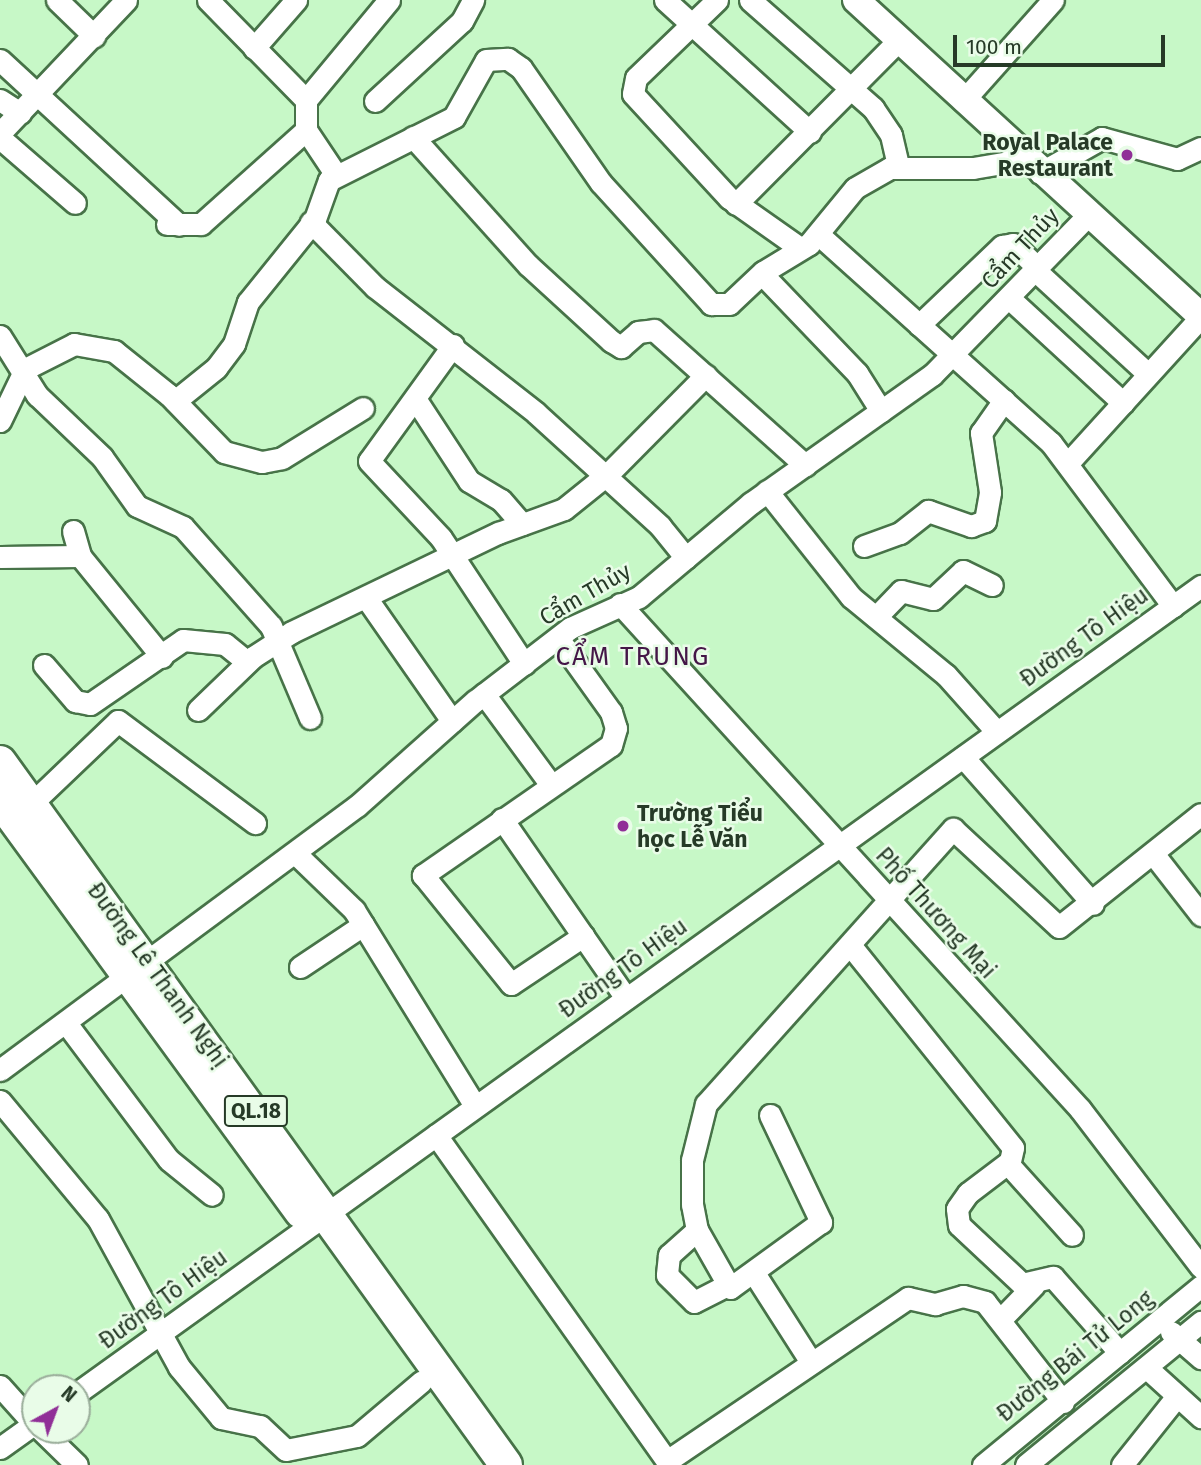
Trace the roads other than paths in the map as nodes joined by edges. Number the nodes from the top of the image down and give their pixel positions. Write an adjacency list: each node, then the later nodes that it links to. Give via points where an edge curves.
1 (57, 0): 13 (street)
2 (126, 0): 13 (street)
3 (208, 0): 15 (street)
4 (296, 0): 15 (street)
5 (389, 0): 20 (street)
6 (473, 0): 21 (street, via 462,21)
7 (665, 0): 12 (street)
8 (716, 0): 12 (street)
9 (750, 0): 17 (street)
10 (856, 0): 14 (main road)
11 (1053, 0): 22 (street)
12 (692, 24): 25 (street); 33 (street, via 631,86)
13 (94, 36): 18 (street)
14 (899, 40): 17 (street); 22 (main road)
15 (254, 48): 20 (street)
16 (0, 60): 18 (street)
17 (855, 89): 25 (street); 29 (street, via 891,135)
18 (38, 96): 23 (street); 24 (street, via 168,224 208,219)
19 (0, 100): 23 (street)
20 (306, 100): 24 (street)
21 (375, 101)
22 (963, 101): 30 (main road)
23 (20, 113): 26 (street)
24 (306, 130): 31 (street)
25 (810, 132): 33 (street)
26 (0, 135): 32 (street)
27 (413, 137): 31 (street); 39 (street, via 454,117 486,60 509,59 601,183 711,303 729,304); 48 (street, via 520,257 611,341 621,347 638,332 654,330)
28 (1201, 148): 30 (street, via 1177,159 1102,138)
29 (898, 165): 30 (street); 36 (street, via 855,188)
30 (1033, 166): 34 (main road)
31 (336, 175): 35 (street)
32 (75, 203)
33 (736, 204): 37 (street)
34 (1086, 217): 38 (street, Cẩm Thủy); 41 (main road)
35 (311, 222): 44 (street, via 375,287); 51 (street, via 248,302 234,344 216,368)
36 (818, 234): 37 (street); 42 (street)
37 (800, 248): 39 (street)
38 (1037, 269): 40 (street, Cẩm Thủy); 42 (street, via 1013,244 1002,246); 47 (street)
39 (763, 275): 54 (street, via 857,373)
40 (1009, 298): 45 (street, Cẩm Thủy); 52 (street)
41 (1201, 317): 47 (street)
42 (919, 325): 45 (street)
43 (0, 336): 46 (street)
44 (453, 345): 49 (street); 58 (street, via 536,413)
45 (953, 354): 50 (street); 54 (street, Cẩm Thủy)
46 (25, 369): 51 (street, via 61,346 85,343 114,351); 55 (street); 74 (street, via 37,395 102,457 137,506 183,527 271,626)
47 (1148, 374): 52 (street)
48 (706, 376): 57 (street); 58 (street)
49 (416, 400): 60 (street, via 469,481 501,500); 65 (street, via 369,461 441,538)
50 (1004, 400): 56 (street); 62 (street, via 981,433 990,492 985,521 971,526 928,512 900,533)
51 (175, 401): 53 (street, via 223,452 262,462 282,458)
52 (1123, 403): 56 (street)
53 (363, 408)
54 (881, 411): 57 (street, Cẩm Thủy)
55 (0, 421)
56 (1068, 463): 71 (street)
57 (805, 465): 59 (street, Cẩm Thủy)
58 (601, 479): 60 (street, via 564,509); 66 (street, via 660,526)
59 (767, 491): 66 (street, Cẩm Thủy); 72 (street, via 851,597)
60 (522, 524): 65 (street)
61 (73, 531): 63 (street)
62 (864, 546)
63 (80, 556): 64 (street); 75 (street)
64 (0, 557)
65 (449, 558): 69 (street); 77 (street)
66 (686, 558): 70 (street, Cẩm Thủy)
67 (992, 585): 72 (street, via 963,571 933,599 901,591)
68 (1201, 586): 71 (street, Đường Tô Hiệu)
69 (367, 599): 74 (street); 82 (street)
70 (620, 604): 73 (street, Cẩm Thủy); 92 (street, Phố Thương Mại)
71 (1173, 606): 83 (street, Đường Tô Hiệu)
72 (876, 617): 83 (street, via 946,675)
73 (558, 638): 77 (street, Cẩm Thủy); 86 (street, via 616,728 611,745)
74 (274, 643): 76 (street); 81 (street)
75 (162, 657): 76 (street, via 195,638 225,645); 78 (street, via 90,704 75,701)
76 (247, 662): 80 (street)
77 (524, 664): 79 (street, Cẩm Thủy)
78 (44, 666)
79 (484, 694): 82 (street, Cẩm Thủy); 86 (street)
80 (198, 710)
81 (310, 718)
82 (452, 721): 93 (street, Cẩm Thủy)
83 (998, 732): 84 (street, Đường Tô Hiệu)
84 (963, 757): 92 (street, Đường Tô Hiệu); 96 (street)
85 (0, 762): 88 (highway, Đường Lê Thanh Nghị / QL.18)
86 (551, 785): 90 (street)
87 (0, 800): 102 (highway, Đường Lê Thanh Nghị / QL.18)
88 (31, 804): 91 (street, via 118,721); 102 (highway, Đường Lê Thanh Nghị / QL.18)
89 (1201, 814): 94 (street)
90 (502, 819): 99 (street); 99 (street, via 423,875 511,984)
91 (255, 823)
92 (840, 845): 95 (street, Phố Thương Mại); 103 (street, Đường Tô Hiệu)
93 (295, 852): 98 (street); 102 (street, Cẩm Thủy)
94 (1155, 856): 96 (street); 97 (street)
95 (892, 903): 96 (street, via 956,828 1053,925 1067,925); 100 (street); 115 (street, Phố Thương Mại, via 1080,1110)
96 (1094, 904)
97 (1201, 915)
98 (363, 926): 101 (street); 107 (street)
99 (583, 936): 103 (street)
100 (850, 945): 110 (street, via 1013,1148); 113 (street, via 706,1104 692,1160)
101 (300, 967)
102 (140, 970): 104 (street, Cẩm Thủy); 112 (highway, Đường Lê Thanh Nghị / QL.18)
103 (626, 998): 107 (street, Đường Tô Hiệu)
104 (66, 1023): 105 (street, Cẩm Thủy); 111 (street, via 169,1160)
105 (0, 1070)
106 (0, 1101): 124 (street, via 98,1220)
107 (475, 1106): 109 (street, Đường Tô Hiệu)
108 (771, 1115): 116 (street, via 821,1222)
109 (436, 1135): 112 (street, Đường Tô Hiệu); 141 (street)
110 (1009, 1162): 114 (street); 117 (street, via 968,1193 956,1217 1010,1276)
111 (212, 1195)
112 (319, 1219): 124 (street, Đường Tô Hiệu); 130 (highway, Đường Lê Thanh Nghị / QL.18); 144 (highway, Đường Lê Thanh Nghị / QL.18)
113 (697, 1230): 118 (street); 118 (street, via 669,1255 667,1275 694,1302)
114 (1072, 1236)
115 (1201, 1267)
116 (754, 1273): 118 (street); 128 (street)
117 (1034, 1285): 121 (street); 126 (street, via 1053,1277)
118 (726, 1286)
119 (1201, 1286): 120 (street, Đường Bái Tử Long)
120 (1176, 1307): 122 (street, Đường Bái Tử Long); 123 (street)
121 (1000, 1320): 128 (street, via 977,1298 935,1304 908,1298); 134 (street)
122 (1159, 1321): 125 (street); 126 (street, Đường Bái Tử Long)
123 (1200, 1326): 125 (street)
124 (161, 1334): 131 (street, Đường Tô Hiệu); 140 (street, via 216,1414 260,1426)
125 (1180, 1341): 127 (street); 129 (street)
126 (1120, 1353): 134 (street, Đường Bái Tử Long)
127 (1201, 1357)
128 (811, 1362): 141 (street)
129 (1149, 1369): 133 (street); 146 (street)
130 (421, 1382): 140 (street, via 357,1436); 143 (highway, Đường Lê Thanh Nghị / QL.18)
131 (91, 1383)
132 (0, 1387): 135 (street)
133 (1178, 1396): 136 (street); 147 (street)
134 (1063, 1402): 145 (street, Đường Bái Tử Long)
135 (21, 1409)
136 (1201, 1417)
137 (21, 1434): 139 (street)
138 (55, 1444): 142 (street)
139 (0, 1448)
140 (292, 1457)
141 (668, 1463)
142 (76, 1465)
143 (480, 1465)
144 (506, 1465)
145 (983, 1465)
146 (1027, 1465)
147 (1122, 1465)

